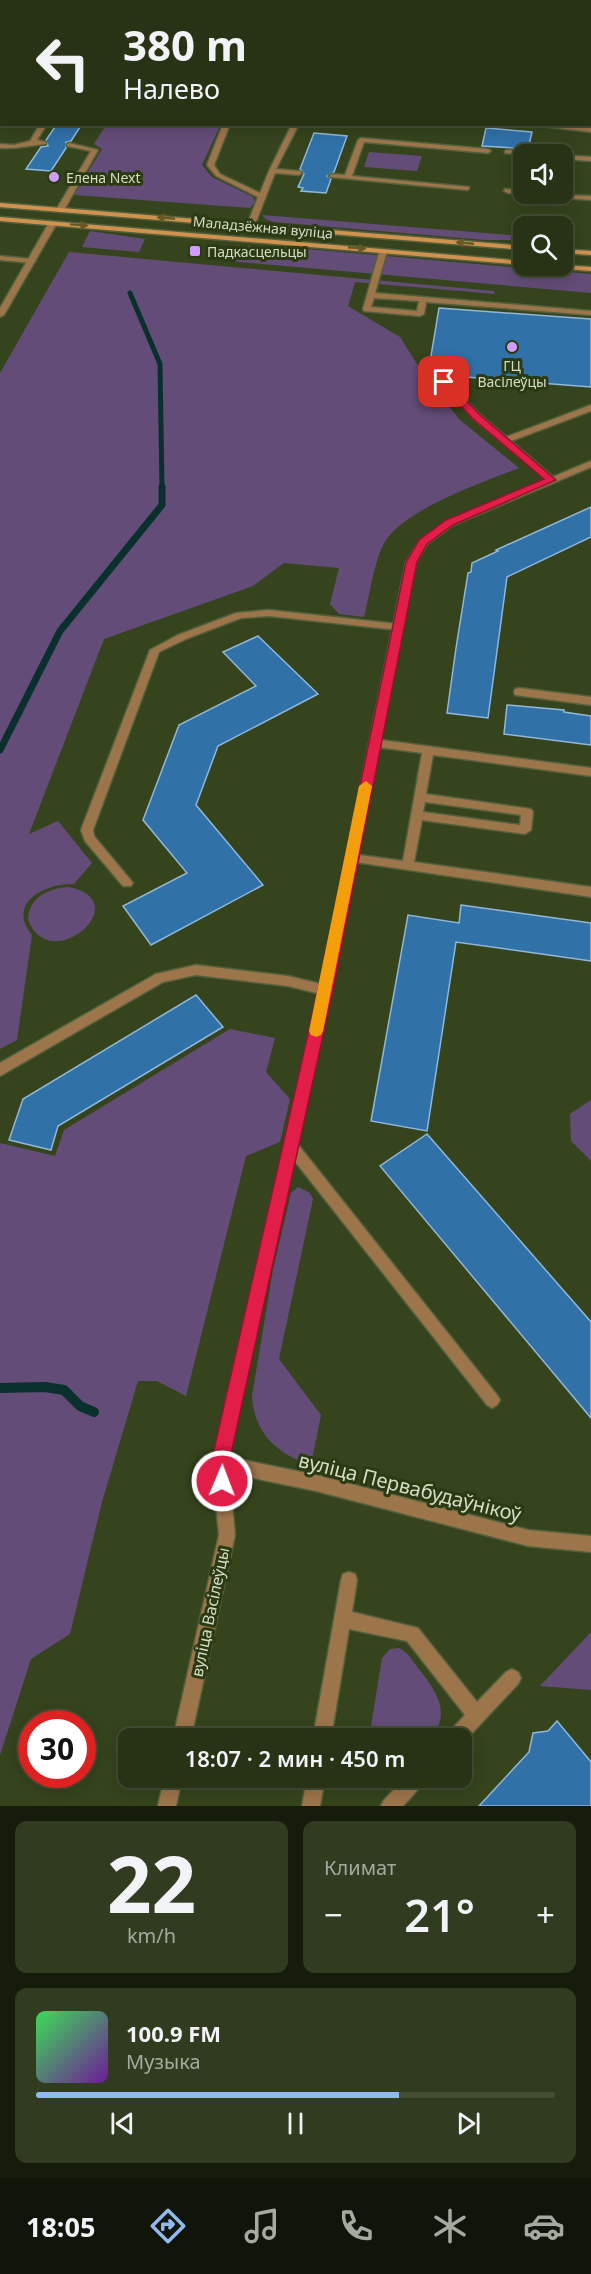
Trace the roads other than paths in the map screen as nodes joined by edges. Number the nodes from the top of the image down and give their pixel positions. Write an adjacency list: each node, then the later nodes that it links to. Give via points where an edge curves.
1 (43, 126): 6 (street)
2 (226, 126): 22 (street, via 210,165 218,175)
3 (295, 126): 15 (street)
4 (548, 126): 5 (street)
5 (591, 130)
6 (33, 142): 7 (street); 9 (street)
7 (44, 143)
8 (69, 145): 26 (street, via 95,150)
9 (0, 146)
10 (488, 151): 18 (street, via 361,140)
11 (507, 152): 12 (street)
12 (513, 152)
13 (573, 158): 14 (street)
14 (591, 159)
15 (272, 171): 16 (street); 22 (street)
16 (299, 173)
17 (332, 176): 18 (street)
18 (348, 177): 19 (street)
19 (467, 188)
20 (508, 191): 21 (street)
21 (513, 191)
22 (263, 197): 29 (street)
23 (573, 197): 24 (street)
24 (591, 198)
25 (0, 205): 26 (main road, Маладзёжная вуліца)
26 (60, 210): 28 (main road); 29 (main road, Маладзёжная вуліца, one-way to 26)
27 (0, 219): 28 (main road, Маладзёжная вуліца)
28 (52, 223): 30 (main road, Маладзёжная вуліца, one-way to 30); 36 (street)
29 (251, 225): 30 (main road); 31 (main road, Маладзёжная вуліца, one-way to 29)
30 (246, 238): 32 (main road, Маладзёжная вуліца, one-way to 32)
31 (513, 247)
32 (383, 250): 37 (main road, Маладзёжная вуліца); 40 (street)
33 (573, 252): 34 (main road)
34 (591, 253)
35 (0, 258): 36 (street)
36 (32, 261): 43 (street)
37 (513, 262)
38 (573, 268): 39 (main road)
39 (591, 269)
40 (371, 295): 41 (street); 41 (street, via 367,309 420,314)
41 (423, 299): 42 (street)
42 (591, 313)
43 (0, 315)
44 (444, 382): 46 (street)
45 (591, 408): 46 (street)
46 (504, 441): 48 (street)
47 (591, 464): 48 (street, вуліца Васілеўцы)
48 (551, 480): 49 (street, вуліца Васілеўцы, via 450,523 423,542 411,562)
49 (398, 627): 52 (street, вуліца Васілеўцы); 59 (street, via 268,613 240,615 155,650 87,830 89,838)
50 (519, 692): 51 (street)
51 (591, 701)
52 (374, 744): 53 (street); 57 (street, вуліца Васілеўцы)
53 (428, 751): 54 (street); 55 (street)
54 (591, 772)
55 (420, 797): 56 (street); 56 (street, via 527,812 525,830)
56 (417, 815): 58 (street)
57 (352, 858): 58 (street); 61 (street, вуліца Васілеўцы)
58 (408, 866): 60 (street)
59 (127, 883)
60 (591, 892)
61 (325, 990): 62 (street, via 288,981 196,970 160,978); 63 (street, вуліца Васілеўцы)
62 (0, 1070)
63 (291, 1146): 64 (street); 65 (street, вуліца Васілеўцы)
64 (492, 1400)
65 (220, 1463): 66 (street, вуліца Первабудаўнікоў, via 316,1483 528,1538); 71 (street, вуліца Васілеўцы, via 227,1535)
66 (591, 1544)
67 (349, 1580): 68 (street)
68 (342, 1619): 70 (street, via 412,1634); 72 (street)
69 (512, 1678): 70 (street)
70 (477, 1716): 73 (street)
71 (184, 1728)
72 (324, 1728)
73 (465, 1728)
74 (171, 1788): 77 (street)
75 (314, 1788): 78 (street)
76 (407, 1788): 79 (street)
77 (167, 1806)
78 (311, 1806)
79 (390, 1806)

